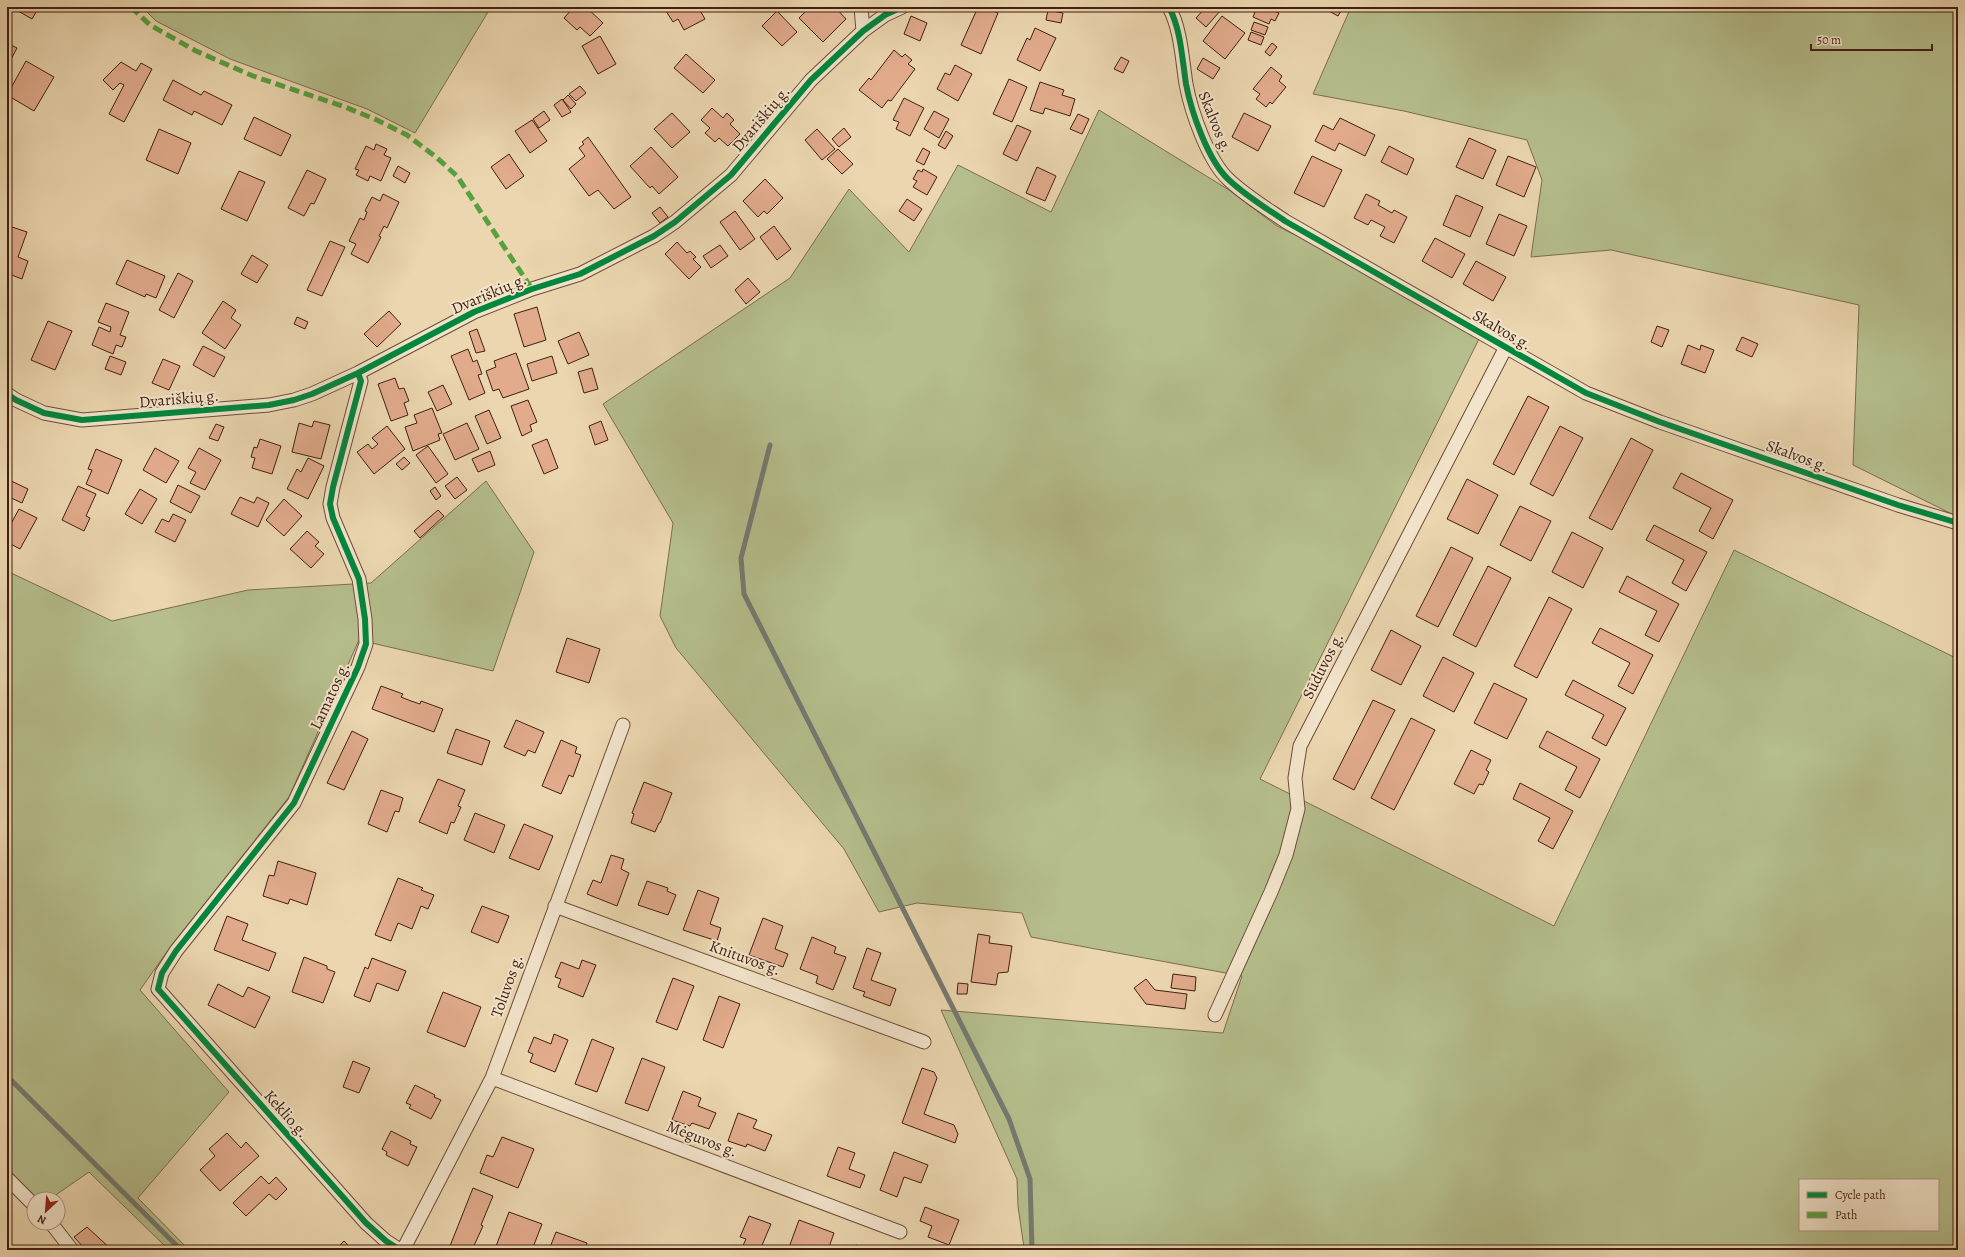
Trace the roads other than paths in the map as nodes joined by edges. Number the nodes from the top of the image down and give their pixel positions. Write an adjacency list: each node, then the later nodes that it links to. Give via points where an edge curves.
1 (861, 7): 4 (street)
2 (902, 7): 4 (street, Dvariškių g., via 885,14)
3 (1169, 7): 5 (street, Skalvos g., via 1176,21 1189,101 1209,152 1227,179 1285,221)
4 (863, 31): 6 (street, Dvariškių g., via 811,80 731,175 654,236 580,274 532,289 474,312)
5 (1506, 348): 8 (street, Skalvos g., via 1586,393 1660,422 1898,505); 12 (street, Sūduvos g., via 1300,746 1294,778 1298,809 1286,855)
6 (358, 372): 7 (street, Dvariškių g., via 312,394 269,405 82,420 44,413); 11 (street, Lamatos g., via 361,381 330,504 333,518 360,579 366,644 358,667 294,803 176,951 162,973)
7 (7, 394)
8 (1958, 523)
9 (623, 725): 10 (street, Toluvos g.)
10 (555, 906): 13 (street, Knituvos g.); 14 (street, Toluvos g.)
11 (158, 989): 20 (street, Keklio g., via 366,1223)
12 (1215, 1015)
13 (924, 1042)
14 (492, 1078): 18 (street, Mėguvos g.); 20 (street, Toluvos g.)
15 (7, 1178): 16 (street)
16 (26, 1197)
17 (57, 1231): 19 (street)
18 (900, 1232)
19 (72, 1250)
20 (402, 1250)

